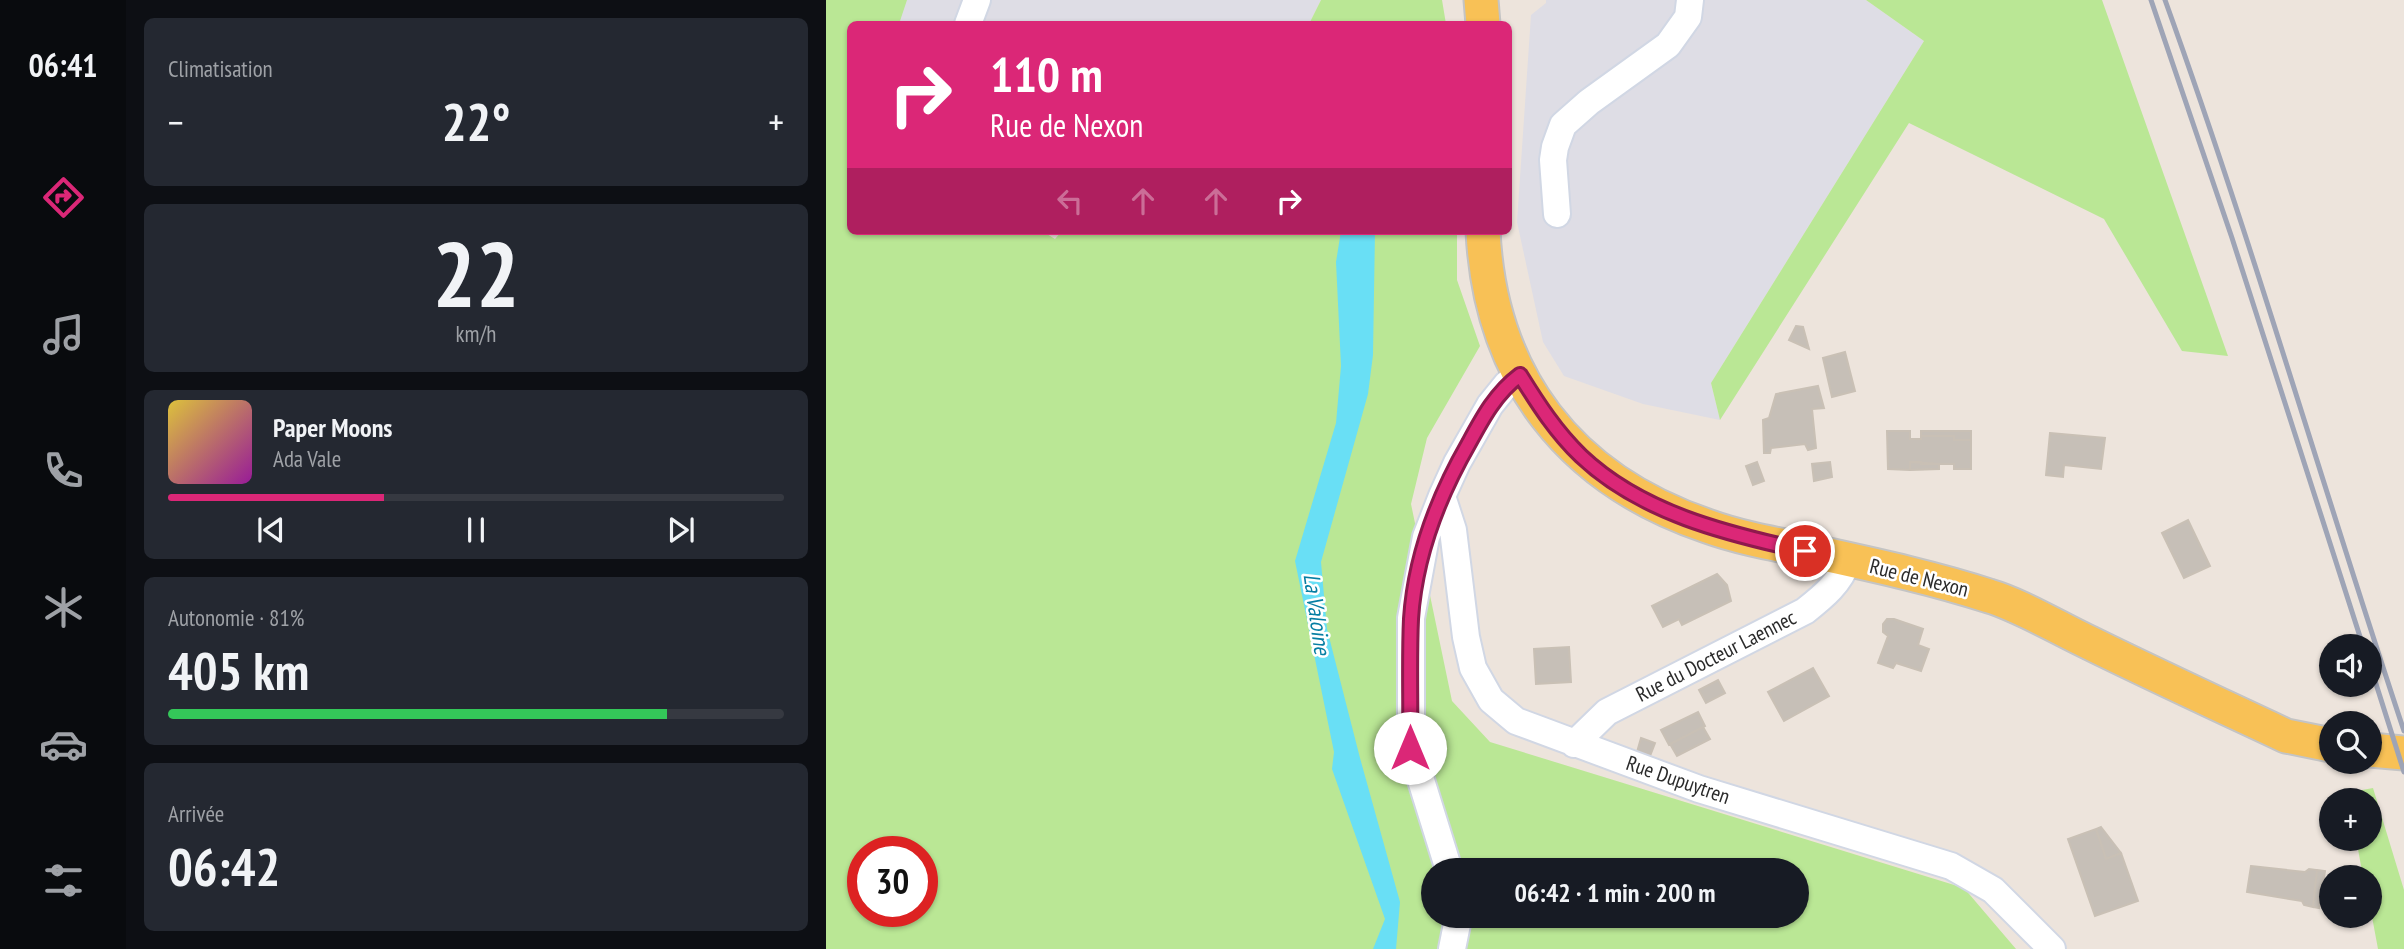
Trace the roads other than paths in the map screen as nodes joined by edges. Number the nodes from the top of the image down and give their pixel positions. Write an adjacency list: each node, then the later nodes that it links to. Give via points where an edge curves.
1 (977, 0): 4 (street)
2 (1480, 0): 5 (main road)
3 (1690, 0): 6 (street, via 1688,17 1668,45 1563,125 1553,160)
4 (969, 21)
5 (1483, 21)
6 (1557, 214)
7 (1483, 235): 8 (main road, Rue de Nexon, via 1491,299)
8 (1520, 375): 9 (street, via 1490,405); 10 (main road, Rue de Nexon, via 1561,435 1615,482 1707,526)
9 (1442, 496): 12 (street, Rue Dupuytren, via 1453,530 1473,668 1491,700 1516,721); 15 (street, via 1426,537 1411,618 1410,748)
10 (1848, 560): 11 (main road, Rue de Nexon, via 1992,596 2286,736); 12 (street, Rue du Docteur Laennec, via 1830,590 1805,611 1607,712)
11 (2319, 743)
12 (1574, 744): 18 (street, Rue Dupuytren, via 1699,789 1951,866 1993,890)
13 (2382, 751): 14 (main road)
14 (2404, 753)
15 (1445, 858)
16 (1456, 928): 17 (street)
17 (1452, 949)
18 (2052, 949)

